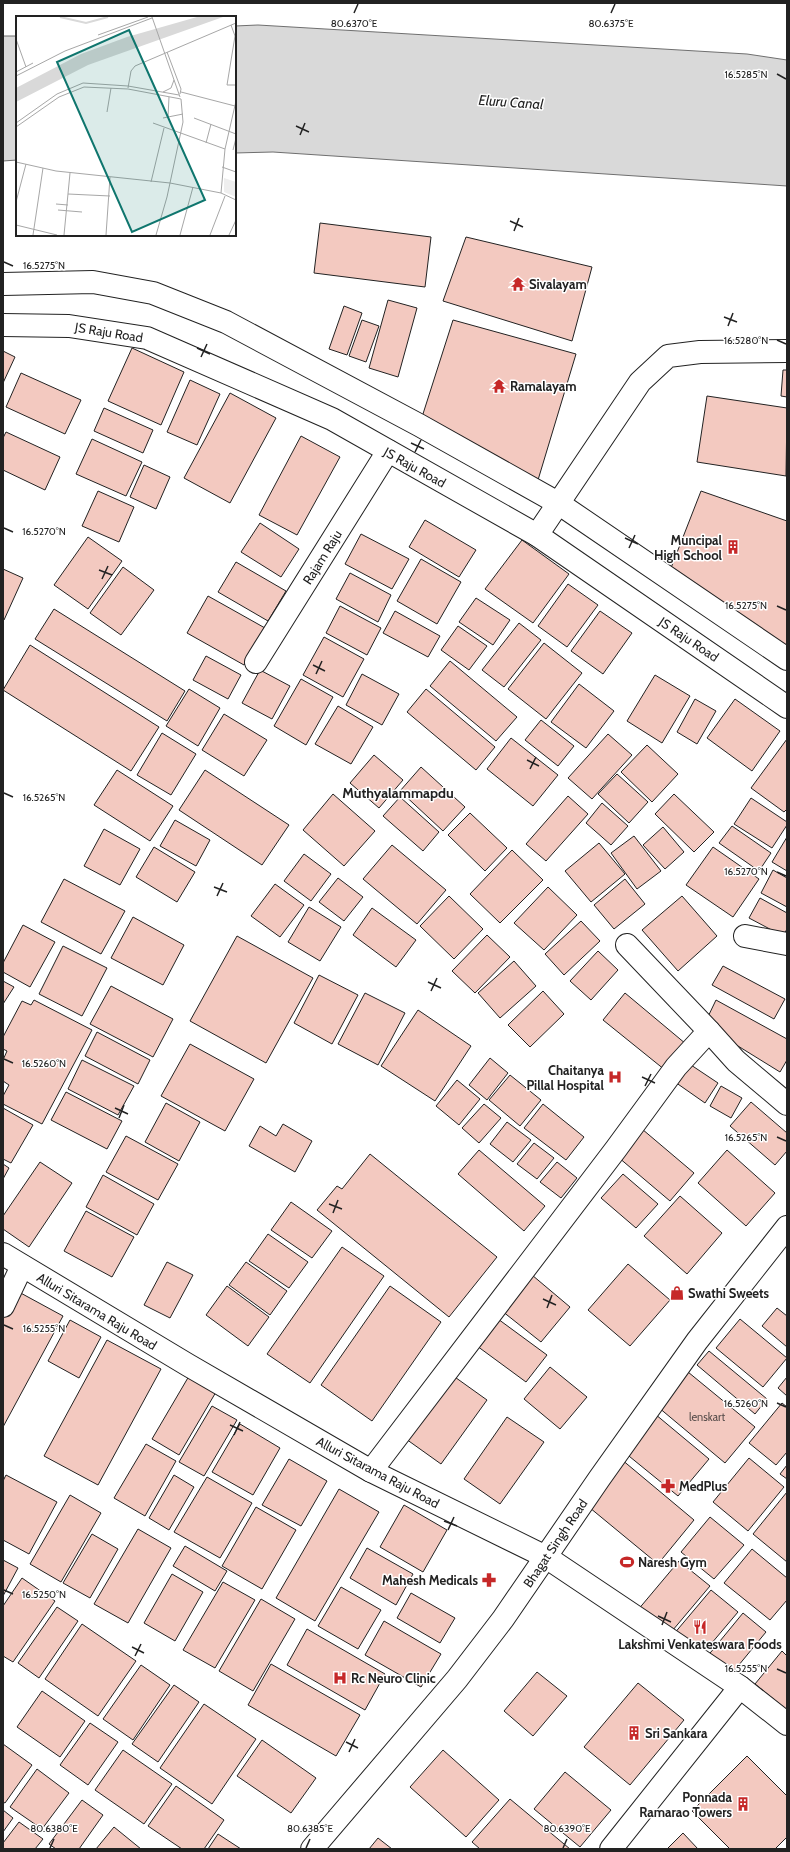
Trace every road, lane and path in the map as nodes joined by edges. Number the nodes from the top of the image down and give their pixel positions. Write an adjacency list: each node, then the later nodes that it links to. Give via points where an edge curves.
1 (3, 284): 5 (street, via 93,282 160,296 226,322)
2 (3, 324): 4 (street, JS Raju Road, via 69,326 147,338 332,419)
3 (787, 351): 5 (street, via 700,352 668,356 640,382)
4 (388, 452): 6 (street, JS Raju Road); 8 (street, Rajam Raju)
5 (558, 503): 6 (street); 7 (street)
6 (537, 535): 9 (street, JS Raju Road)
7 (787, 659)
8 (256, 662)
9 (787, 707)
10 (745, 936): 11 (street)
11 (787, 944)
12 (627, 945): 13 (street)
13 (709, 1031): 14 (street, via 736,1061); 19 (street, via 676,1067)
14 (787, 1104)
15 (787, 1227): 20 (street, Bhagat Singh Road, via 698,1341 598,1479)
16 (3, 1254): 17 (street, Alluri Sitarama Raju Road)
17 (22, 1266): 18 (street); 19 (street, Alluri Sitarama Raju Road)
18 (3, 1306)
19 (371, 1471): 20 (street, Alluri Sitarama Raju Road)
20 (546, 1557): 21 (street, Alluri Sitarama Raju Road); 23 (street, Bhagat Singh Road, via 457,1680)
21 (740, 1687): 22 (street, Alluri Sitarama Raju Road); 24 (street)
22 (787, 1724)
23 (312, 1849)
24 (611, 1849)

